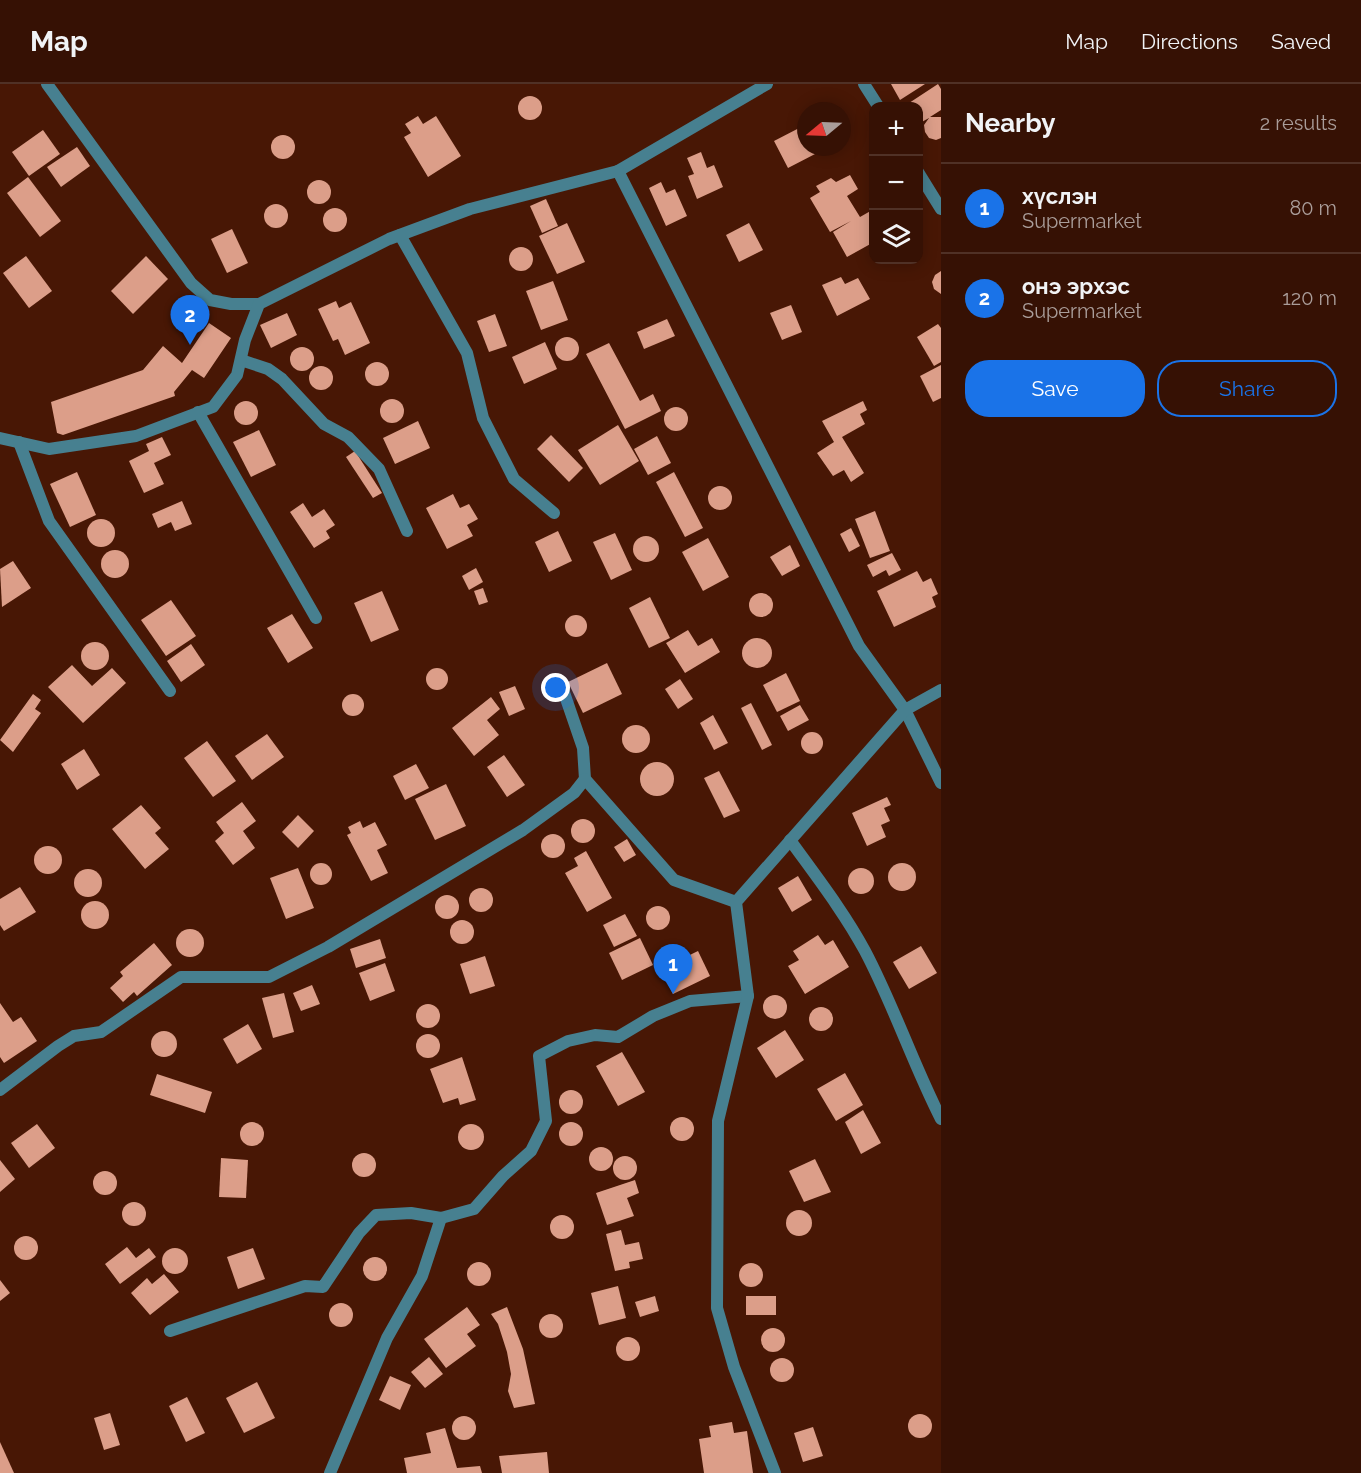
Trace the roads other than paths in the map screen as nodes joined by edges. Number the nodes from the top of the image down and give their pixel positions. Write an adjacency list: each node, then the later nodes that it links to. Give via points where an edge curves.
1 (47, 84): 9 (street, via 191,283 210,300)
2 (767, 84): 5 (street)
3 (864, 84): 4 (street)
4 (875, 102)
5 (618, 171): 8 (street, via 470,209); 20 (street, via 859,646)
6 (923, 180): 7 (street)
7 (941, 209)
8 (400, 235): 9 (street); 14 (street, via 467,354 483,418 514,479)
9 (259, 304): 10 (street)
10 (241, 360): 11 (street, via 237,375 213,407); 15 (street, via 268,369 282,379 324,424 348,437 379,469)
11 (198, 412): 13 (street, via 136,436 49,449); 16 (street)
12 (0, 438): 13 (street)
13 (19, 442): 19 (street, via 49,521)
14 (555, 513)
15 (407, 531)
16 (316, 618)
17 (560, 681): 21 (street, via 583,748)
18 (941, 690): 20 (street)
19 (170, 691)
20 (905, 710): 22 (street); 23 (street)
21 (585, 779): 24 (street, via 674,880); 26 (street, via 574,793 523,830 328,947 269,976 181,977 101,1032 74,1036)
22 (941, 783)
23 (790, 840): 24 (street); 27 (street, via 864,949)
24 (736, 902): 25 (street)
25 (748, 996): 28 (street, via 690,1001 653,1016 618,1037 595,1035 568,1041 538,1056 546,1121 531,1151 474,1209); 31 (street, via 718,1121 717,1308 734,1367)
26 (0, 1090)
27 (941, 1119)
28 (441, 1218): 29 (street, via 376,1215 359,1233 323,1287 305,1286); 30 (street, via 422,1276 387,1338)
29 (170, 1331)
30 (330, 1473)
31 (775, 1473)

